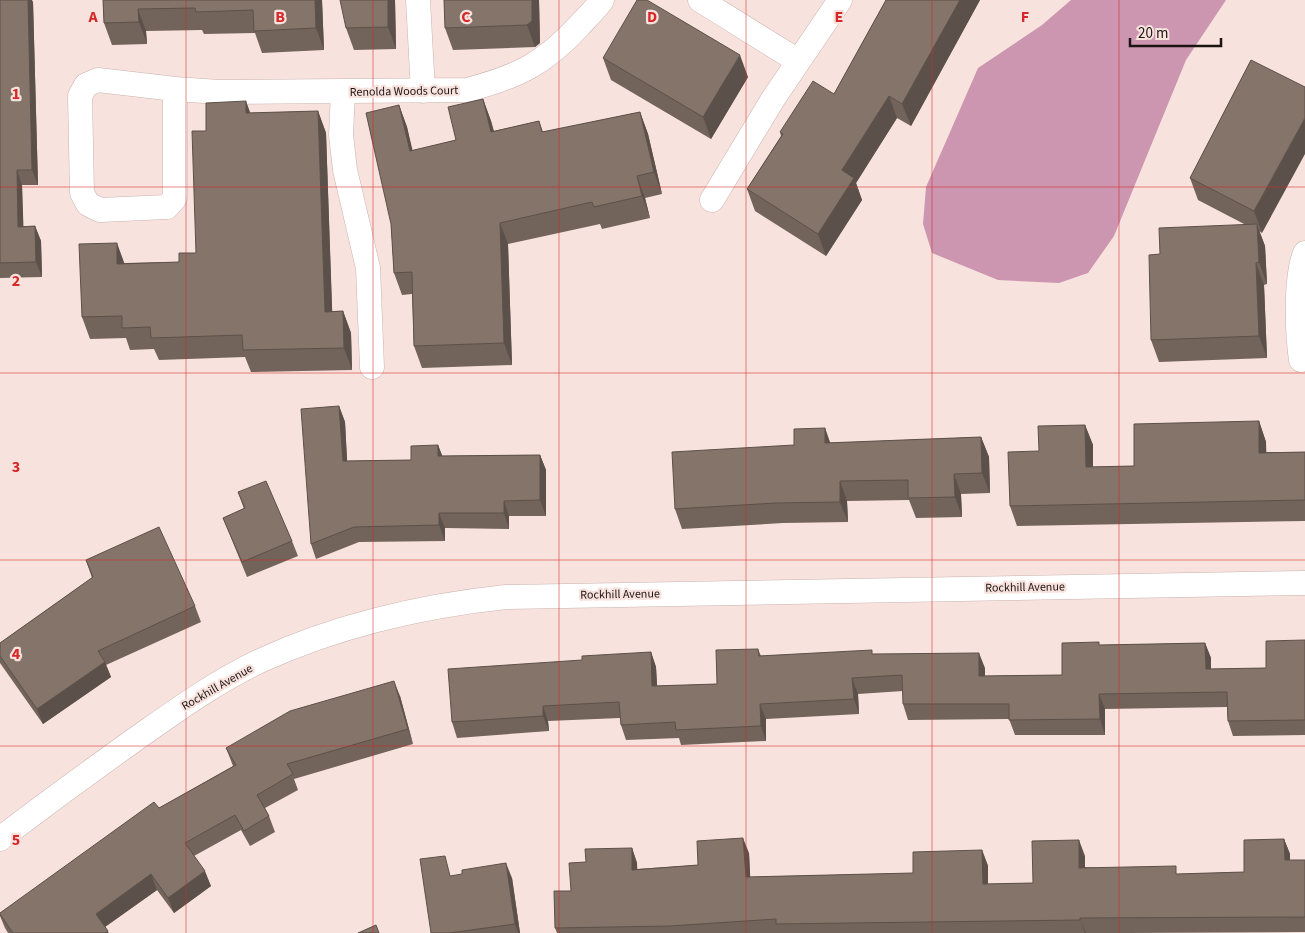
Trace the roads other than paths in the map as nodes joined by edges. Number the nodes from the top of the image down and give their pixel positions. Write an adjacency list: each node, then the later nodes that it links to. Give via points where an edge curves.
1 (418, 0): 7 (street)
2 (602, 0): 7 (street, Renolda Woods Court, via 561,46 532,68 467,90)
3 (700, 0): 5 (street)
4 (840, 0): 5 (street)
5 (798, 61): 9 (street)
6 (175, 89): 6 (street, Renolda Woods Court, via 98,80 86,85 80,96 82,193 88,204 100,210 167,207 175,198); 8 (street, Renolda Woods Court)
7 (423, 91): 8 (street, Renolda Woods Court)
8 (343, 92): 12 (street, via 341,134 345,170 368,268)
9 (712, 200)
10 (1305, 253): 11 (street, via 1300,266)
11 (1300, 360)
12 (372, 367)
13 (1305, 583): 14 (street, Rockhill Avenue, via 506,597 471,600 393,615 324,635 260,661 193,698)
14 (0, 839)

